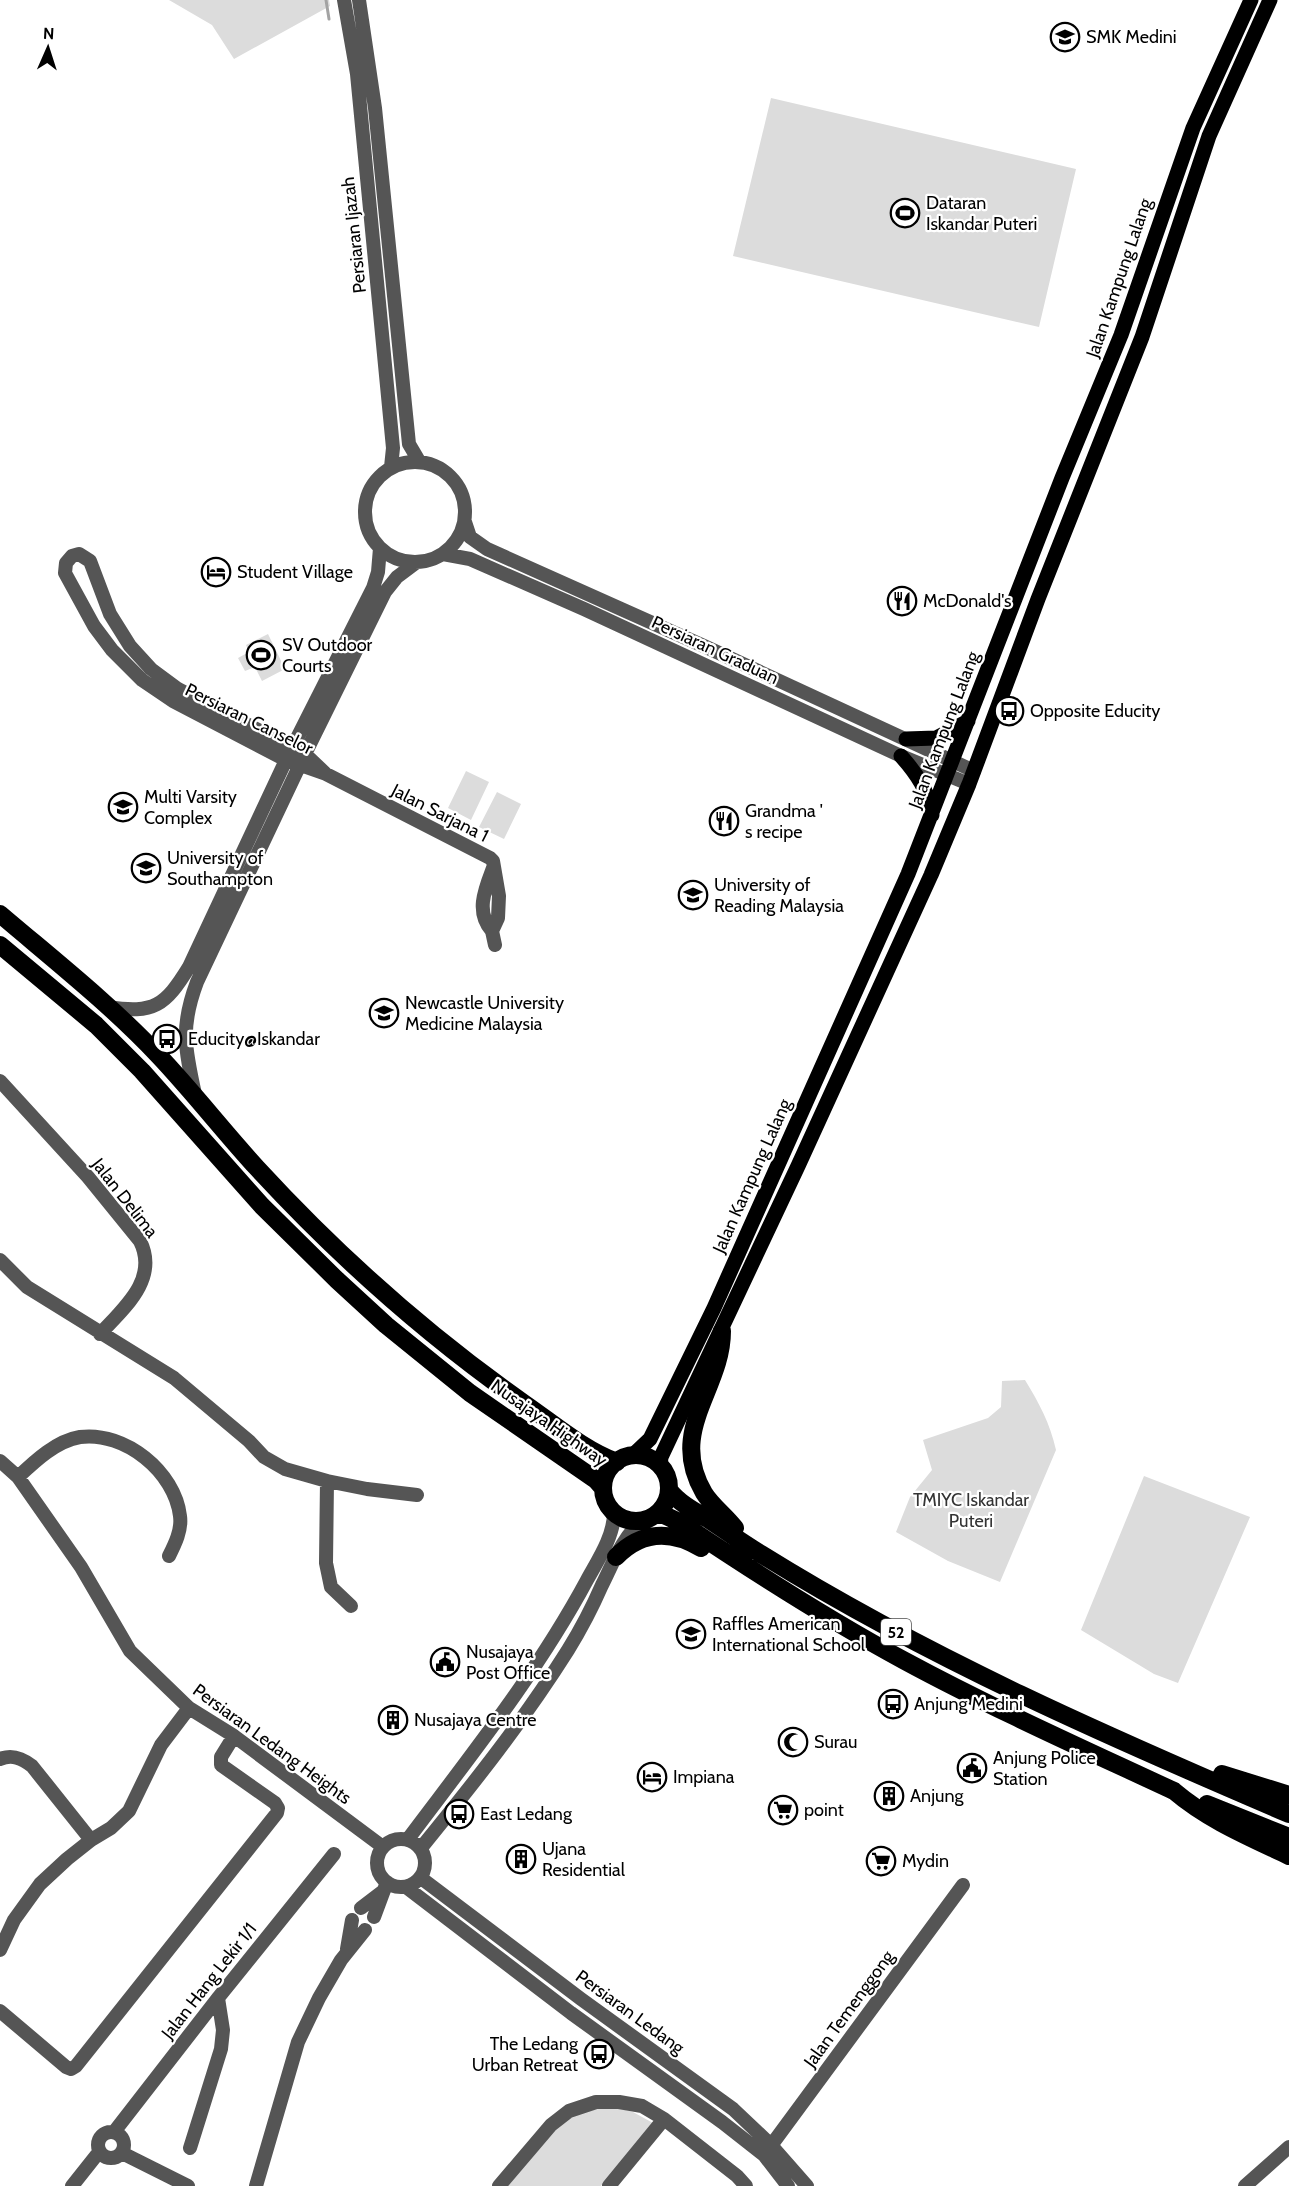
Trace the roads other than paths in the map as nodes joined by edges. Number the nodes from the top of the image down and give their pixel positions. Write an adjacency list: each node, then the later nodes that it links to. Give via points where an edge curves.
1 (344, 0): 6 (street, Persiaran Ijazah, via 358,86 393,448)
2 (359, 0): 5 (street, Persiaran Ijazah, via 375,108 409,444)
3 (1251, 0): 11 (main road, Jalan Kampung Lalang, via 1192,128 1121,336)
4 (1270, 0): 19 (main road, Jalan Kampung Lalang, via 1209,136 1142,337)
5 (419, 462): 6 (street); 7 (street, via 442,469 452,477 464,498)
6 (391, 467): 8 (street, via 378,477 364,505 370,536)
7 (465, 522): 9 (street, via 453,545); 12 (street, Persiaran Graduan, via 470,537 487,549)
8 (380, 548): 10 (street, via 397,559); 16 (street, via 373,588)
9 (443, 554): 10 (street); 14 (street, Persiaran Graduan, via 470,559 573,604)
10 (417, 562): 16 (street, via 385,592)
11 (968, 722): 13 (main road, via 936,738); 17 (main road, Jalan Kampung Lalang)
12 (886, 731): 13 (street, Persiaran Graduan); 14 (street)
13 (906, 740): 17 (street, Persiaran Graduan)
14 (879, 745): 15 (street, Persiaran Graduan)
15 (901, 756): 17 (street, Persiaran Graduan); 20 (main road, via 925,787)
16 (296, 757): 16 (street, Persiaran Canselor, via 173,701 142,680 94,626 65,573 72,556 79,554 90,561 110,614 130,646 151,669 178,689); 18 (street, Persiaran Canselor); 24 (street, via 179,984 146,1009); 26 (street, via 191,1000 184,1043)
17 (950, 769): 19 (street, Persiaran Graduan); 20 (main road, Jalan Kampung Lalang)
18 (326, 774): 22 (street, Jalan Sarjana 1, via 490,858 498,905)
19 (971, 778): 28 (main road, Jalan Kampung Lalang, via 931,875)
20 (932, 815): 30 (main road, Jalan Kampung Lalang, via 714,1308 650,1439)
21 (0, 915): 24 (highway)
22 (493, 938)
23 (0, 945): 35 (highway, Nusajaya Highway, via 96,1025 262,1206 386,1325 470,1393)
24 (108, 1007): 26 (highway)
25 (0, 1081): 29 (street, Jalan Delima, via 88,1177 145,1251 145,1276 134,1297)
26 (195, 1096): 30 (highway, via 277,1189 400,1307 483,1374 595,1452)
27 (0, 1260): 29 (street, via 27,1287)
28 (722, 1331): 32 (main road, Jalan Kampung Lalang, via 674,1428); 40 (highway, via 716,1366 696,1417 691,1455 703,1490)
29 (100, 1334): 34 (street, via 174,1378 264,1456 285,1469)
30 (625, 1459): 32 (highway, via 646,1457); 35 (highway, via 606,1475)
31 (0, 1461): 33 (street, Persiaran Ledang Heights)
32 (660, 1467): 36 (highway)
33 (18, 1477): 41 (street, via 58,1445 79,1437 119,1443 160,1472 174,1495 181,1518 177,1541); 45 (street, Persiaran Ledang Heights, via 81,1567 130,1651)
34 (327, 1481): 37 (street); 44 (street, via 326,1563 331,1587)
35 (603, 1488): 38 (highway)
36 (669, 1490): 39 (highway, via 666,1502); 40 (highway, 52)
37 (417, 1495)
38 (614, 1513): 39 (highway, via 626,1519); 53 (street, via 600,1556 548,1647)
39 (649, 1517): 42 (street, via 630,1532); 43 (highway, 52, via 664,1515 681,1523)
40 (746, 1544): 48 (highway, 52, via 871,1620)
41 (169, 1556)
42 (616, 1557): 43 (highway, via 643,1538 665,1534 689,1541 735,1566); 56 (street, via 583,1626 542,1691)
43 (749, 1568): 49 (highway, 52, via 907,1662)
44 (351, 1606)
45 (189, 1708): 46 (street, Persiaran Ledang Heights); 54 (street, via 161,1745 129,1811)
46 (234, 1736): 55 (street, Persiaran Ledang Heights); 66 (street, via 221,1765 275,1803 277,1813 76,2066 66,2067)
47 (0, 1759): 54 (street, via 12,1756 32,1766)
48 (1191, 1772): 50 (highway, via 1215,1771); 51 (highway, 52)
49 (1174, 1791): 52 (highway, 52); 58 (highway, via 1209,1817)
50 (1289, 1795)
51 (1289, 1814)
52 (1289, 1837)
53 (408, 1839): 55 (street, via 394,1840); 56 (street)
54 (91, 1840): 63 (street, via 40,1884 14,1920)
55 (383, 1847): 61 (street, via 377,1866)
56 (421, 1848): 59 (street, via 426,1863)
57 (334, 1854): 65 (street, Jalan Hang Lekir 1/1)
58 (1289, 1856)
59 (421, 1878): 62 (street); 71 (street, Persiaran Ledang, via 733,2109)
60 (963, 1885): 71 (street, Jalan Temenggong)
61 (384, 1887): 61 (street, via 370,1914); 62 (street)
62 (406, 1887): 71 (street, Persiaran Ledang, via 571,2013)
63 (0, 1950)
64 (347, 1951): 64 (street, via 361,1927); 77 (street, via 318,1998 298,2042)
65 (218, 1998): 68 (street, Jalan Hang Lekir 1/1); 70 (street, via 223,2030 221,2049)
66 (0, 2011)
67 (664, 2119): 74 (street); 78 (street, via 642,2106 619,2102 596,2102 569,2111 551,2125); 79 (street)
68 (114, 2132): 72 (street, via 99,2139); 73 (street, via 124,2140)
69 (1289, 2146): 82 (street)
70 (190, 2148)
71 (767, 2150): 80 (street, Persiaran Ledang); 81 (street, Persiaran Ledang)
72 (99, 2152): 73 (street, via 110,2158); 75 (street)
73 (122, 2153): 76 (street)
74 (737, 2183)
75 (72, 2186)
76 (188, 2186)
77 (256, 2186)
78 (499, 2186)
79 (609, 2186)
80 (788, 2186)
81 (807, 2186)
82 (1245, 2186)

